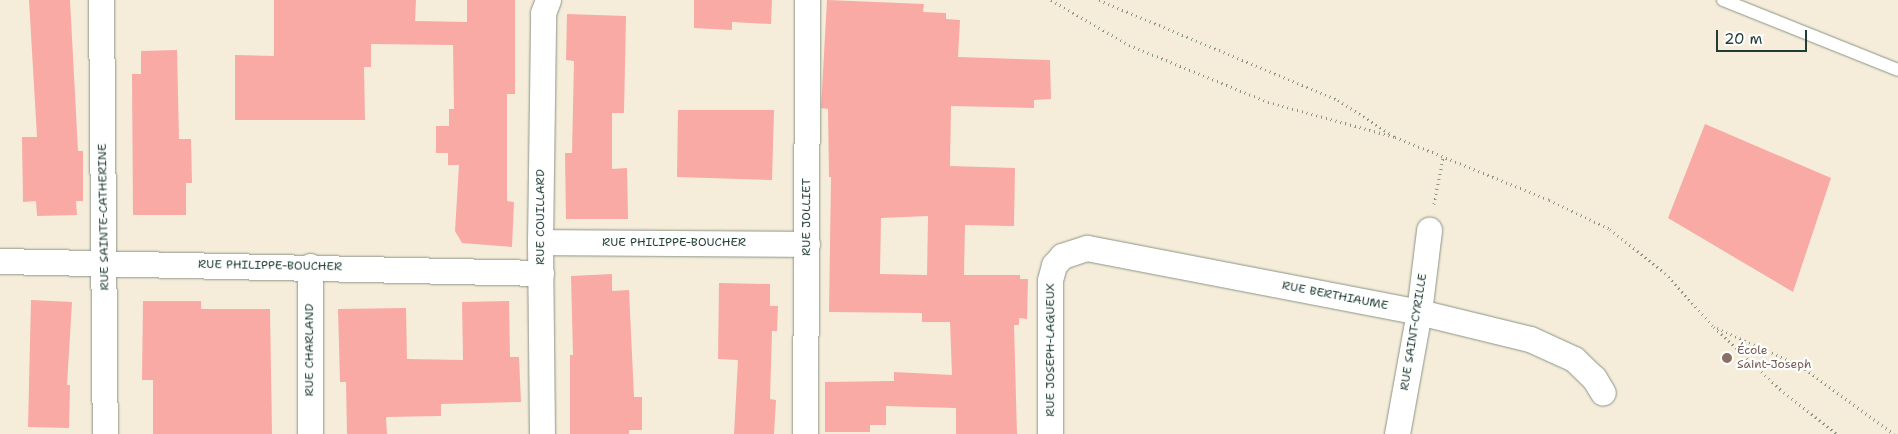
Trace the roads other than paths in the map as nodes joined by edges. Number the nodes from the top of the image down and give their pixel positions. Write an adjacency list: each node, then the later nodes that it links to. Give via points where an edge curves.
1 (101, 0): 10 (street, RUE SAINTE-CATHERINE)
2 (548, 0): 7 (street, RUE COUILLARD, via 543,13)
3 (807, 0): 8 (street, RUE JOLLIET)
4 (1723, 0): 5 (lane)
5 (1898, 70)
6 (1429, 230): 14 (street, RUE SAINT-CYRILLE)
7 (540, 242): 8 (street, RUE PHILIPPE-BOUCHER); 13 (street, RUE COUILLARD)
8 (807, 244): 19 (street, RUE JOLLIET)
9 (0, 261): 10 (street, RUE PHILIPPE-BOUCHER)
10 (104, 263): 12 (street, RUE PHILIPPE-BOUCHER); 16 (street, RUE SAINTE-CATHERINE)
11 (1054, 265): 14 (street, RUE BERTHIAUME, via 1062,256 1087,248); 20 (street, RUE JOSEPH-LAGUEUX, via 1050,280)
12 (310, 266): 13 (street, RUE PHILIPPE-BOUCHER); 17 (street, RUE CHARLAND)
13 (541, 273): 18 (street, RUE COUILLARD)
14 (1419, 312): 15 (street, RUE BERTHIAUME, via 1530,339 1574,359 1594,378); 21 (street, RUE SAINT-CYRILLE)
15 (1603, 393)
16 (105, 434)
17 (310, 434)
18 (542, 434)
19 (805, 434)
20 (1050, 434)
21 (1397, 434)

